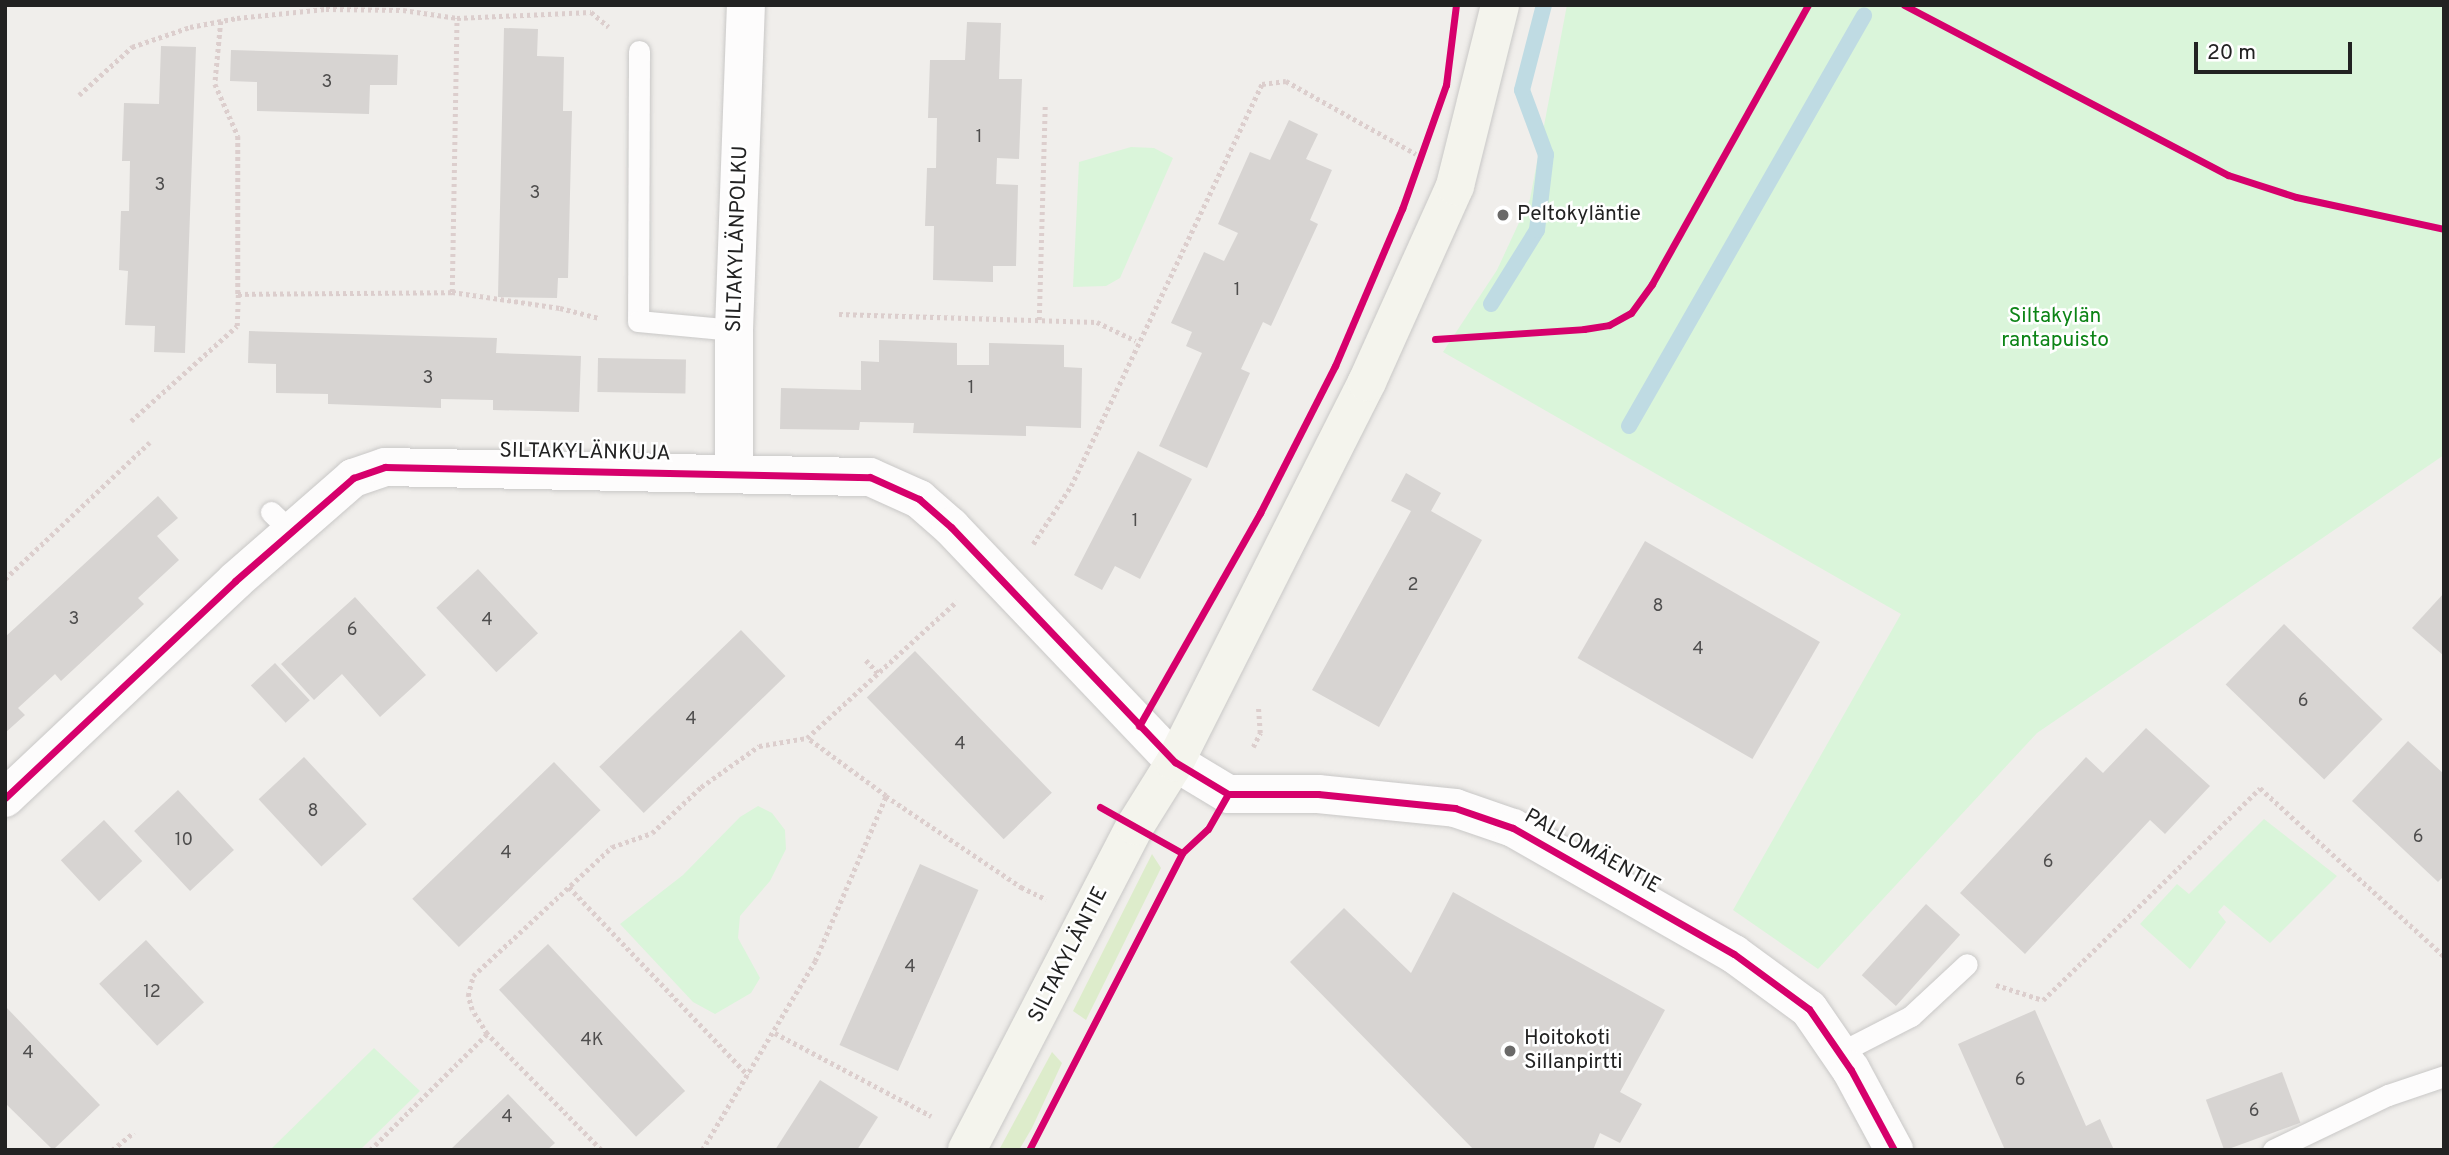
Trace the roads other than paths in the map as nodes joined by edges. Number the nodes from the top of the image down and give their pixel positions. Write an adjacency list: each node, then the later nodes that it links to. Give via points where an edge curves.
1 (746, 5): 4 (street, SILTAKYLÄNPOLKU)
2 (1500, 5): 6 (street, via 1455,186 1367,382)
3 (639, 51): 4 (lane, via 638,321)
4 (734, 330): 5 (street, SILTAKYLÄNPOLKU)
5 (734, 473): 6 (street, SILTAKYLÄNKUJA, via 870,477 919,499 986,588); 7 (street, SILTAKYLÄNKUJA, via 385,467 353,478 281,522)
6 (1175, 762): 9 (street, PALLOMÄENTIE, via 1228,794 1318,794 1455,808 1513,828 1734,954 1809,1009); 11 (street, SILTAKYLÄNTIE, via 1135,826)
7 (5, 798)
8 (1967, 964): 9 (lane, via 1911,1016)
9 (1839, 1053): 12 (street, PALLOMÄENTIE)
10 (2444, 1076): 13 (lane, via 2388,1095)
11 (967, 1150)
12 (1894, 1150)
13 (2273, 1150)

